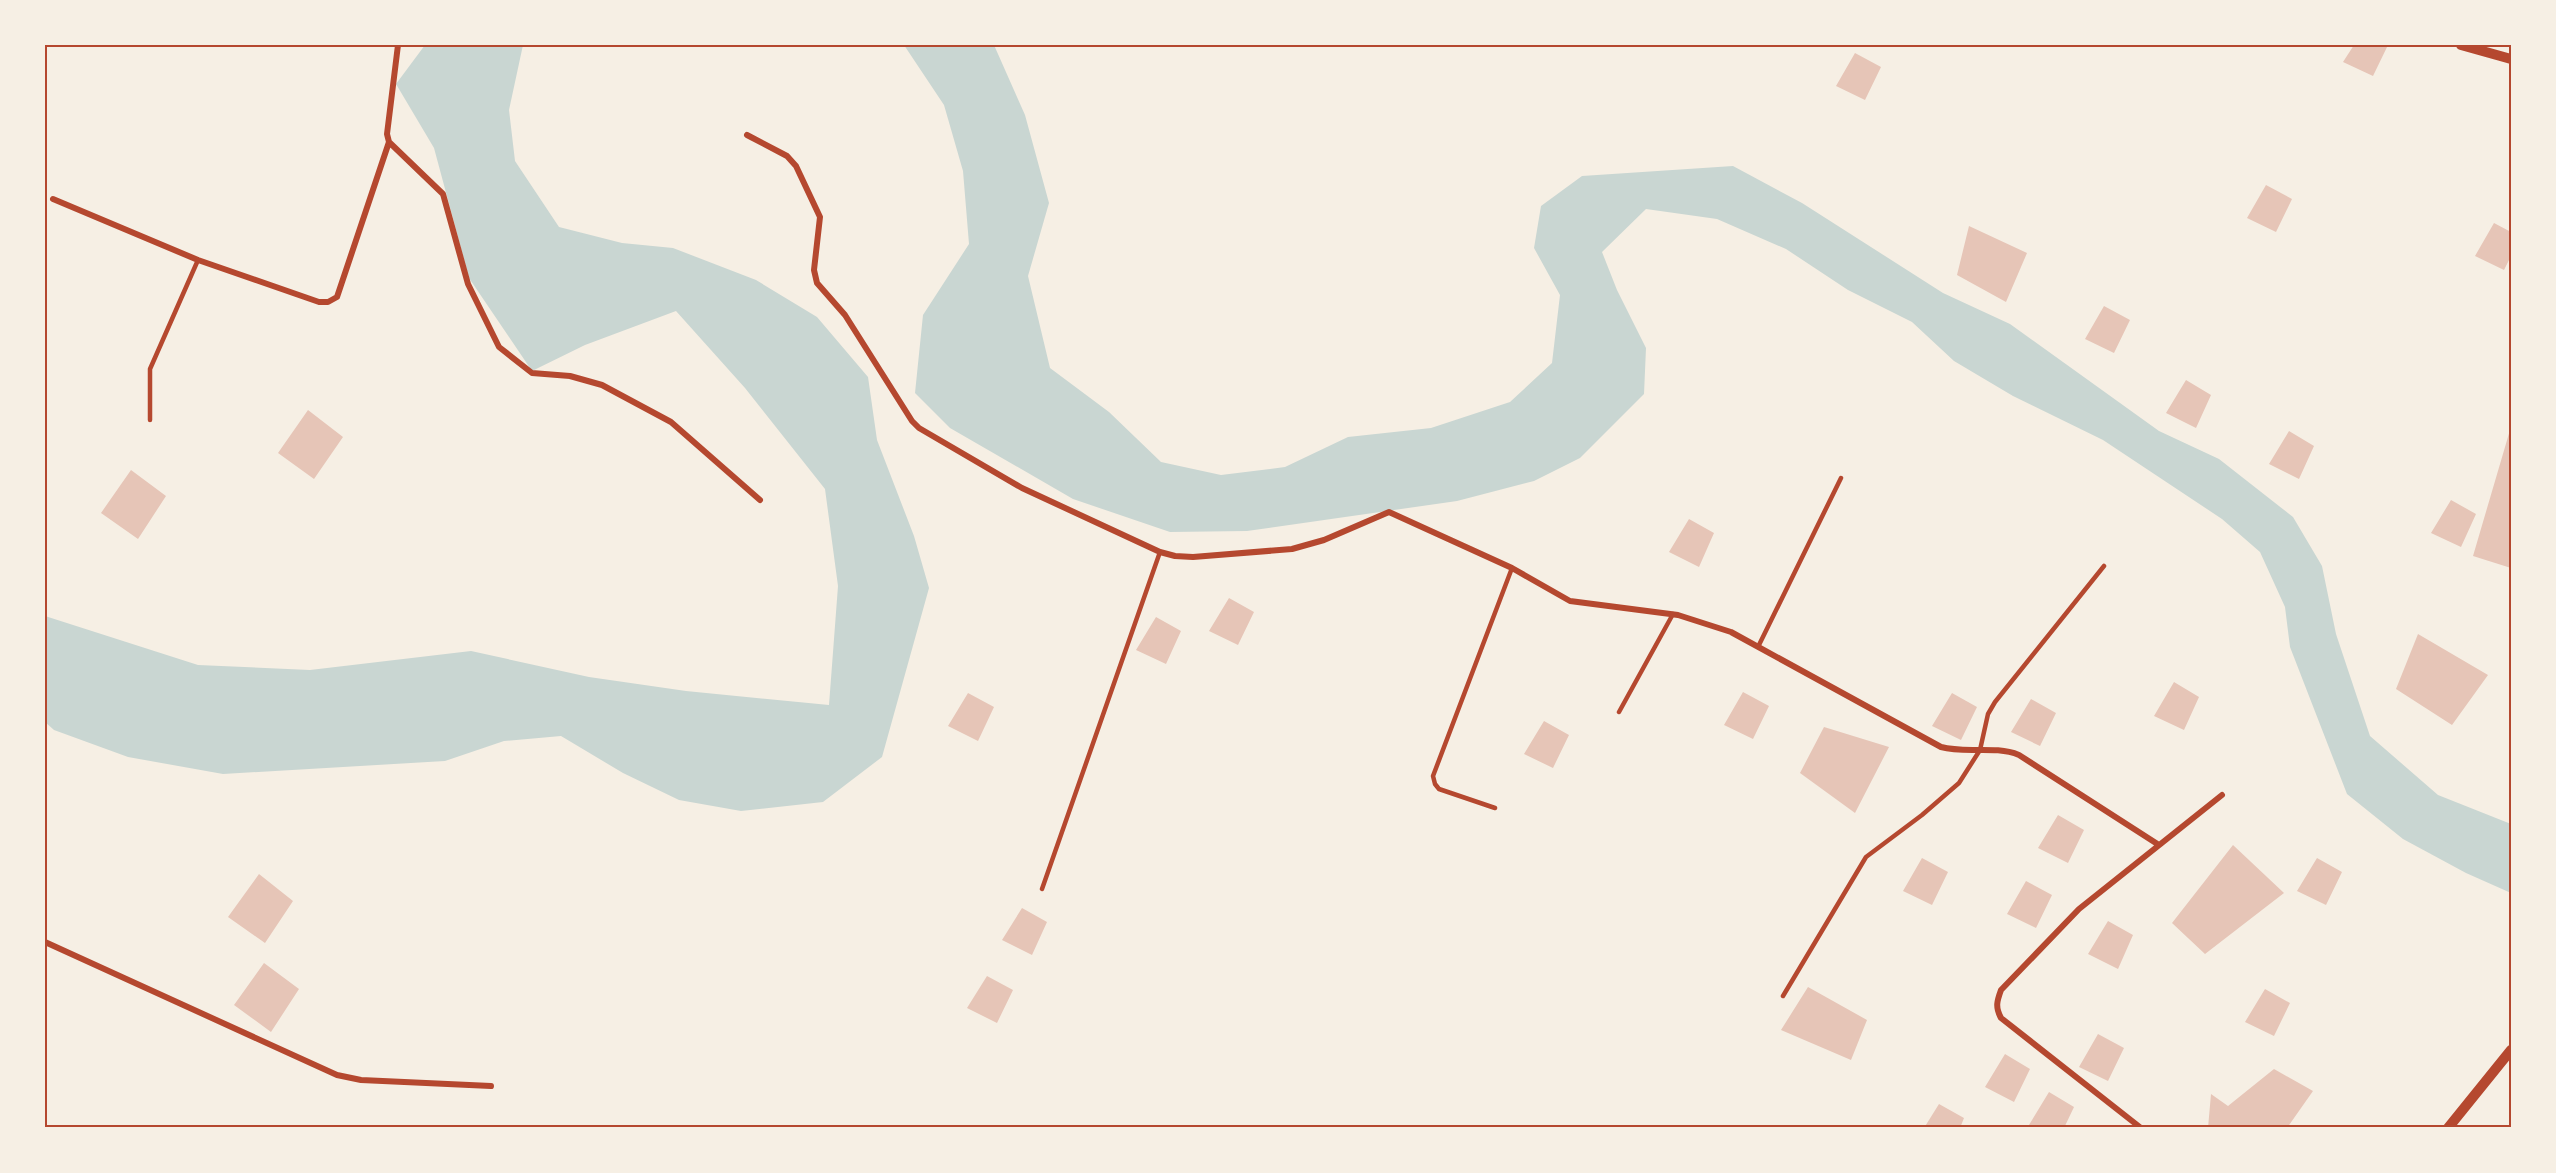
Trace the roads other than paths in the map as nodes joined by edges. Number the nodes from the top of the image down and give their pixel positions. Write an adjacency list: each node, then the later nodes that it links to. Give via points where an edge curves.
1 (398, 45): 5 (street)
2 (2461, 45): 3 (street)
3 (2511, 59)
4 (747, 135): 11 (street, via 787,156 796,166 820,217 814,270 817,283 845,315 915,424 1022,488)
5 (389, 142): 7 (street, via 337,297 319,302); 10 (street, via 443,194 468,284 499,347 532,373 570,376 602,385 671,422)
6 (53, 199): 7 (street)
7 (198, 260): 8 (lane, via 150,369)
8 (150, 420)
9 (1841, 478): 15 (lane)
10 (760, 500)
11 (1160, 552): 13 (street, via 1193,557 1292,549 1324,540 1388,512); 21 (lane)
12 (2104, 566): 17 (lane, via 1995,702 1988,714)
13 (1512, 568): 14 (street, via 1570,601); 19 (lane, via 1433,776 1439,789)
14 (1673, 614): 15 (street, via 1705,622); 16 (lane)
15 (1758, 647): 17 (street, via 1941,747)
16 (1619, 712)
17 (1980, 750): 20 (street, via 2019,755); 23 (lane, via 1954,789 1866,857)
18 (2222, 795): 20 (street)
19 (1495, 808)
20 (2159, 845): 26 (street, via 2079,909 2001,990 1997,1001 2001,1018)
21 (1042, 889)
22 (45, 942): 25 (street, via 338,1075 361,1080)
23 (1783, 996)
24 (2511, 1050): 27 (street)
25 (490, 1086)
26 (2141, 1128)
27 (2448, 1128)

